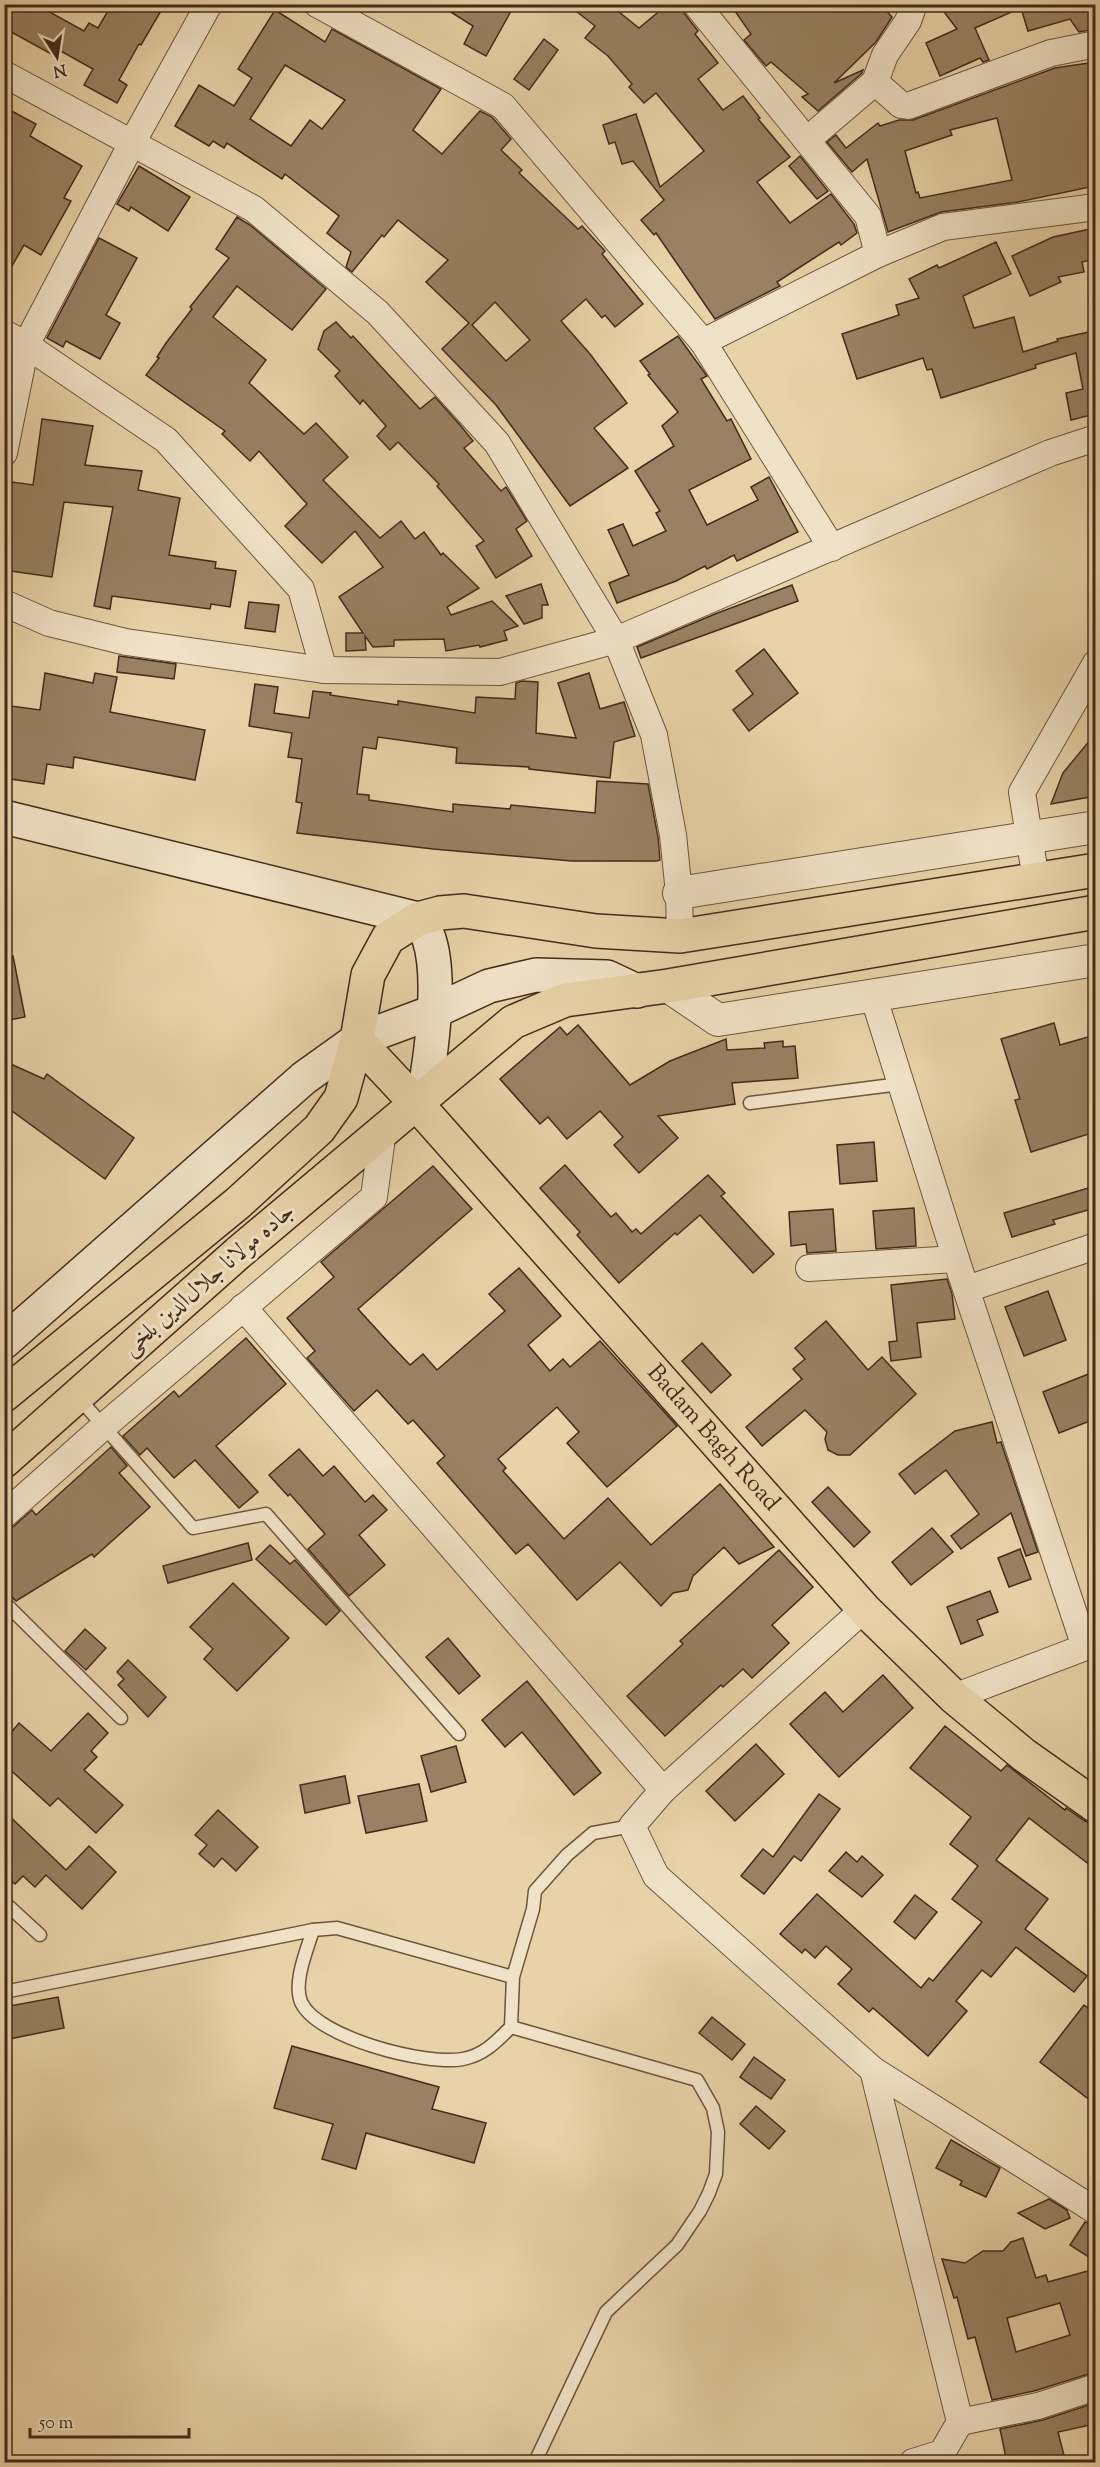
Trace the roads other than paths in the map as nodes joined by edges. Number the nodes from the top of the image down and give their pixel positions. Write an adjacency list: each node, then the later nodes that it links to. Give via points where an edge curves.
1 (209, 4): 9 (street)
2 (317, 4): 13 (street, via 503,106)
3 (696, 4): 8 (street)
4 (914, 4): 7 (street, via 908,21 885,55)
5 (1095, 44): 7 (street, via 1051,53 908,106 901,105)
6 (4, 74): 9 (street)
7 (875, 82): 8 (street)
8 (807, 141): 11 (street, via 868,216)
9 (132, 143): 12 (street); 18 (street, via 254,209 378,313 497,443)
10 (1095, 207): 11 (street, via 943,227)
11 (878, 254): 13 (street)
12 (15, 339): 15 (street); 20 (street, via 166,440 301,589)
13 (703, 342): 16 (street)
14 (1095, 438): 16 (street, via 1050,453)
15 (4, 453)
16 (832, 548): 18 (street)
17 (4, 603): 20 (street, via 49,622 126,642)
18 (616, 640): 20 (street, via 500,672); 26 (street, via 654,735 674,835)
19 (1095, 663): 23 (street, via 1022,792)
20 (324, 670)
21 (4, 817): 28 (main road)
22 (1095, 827): 23 (street)
23 (1028, 838): 25 (street); 26 (street)
24 (1095, 870): 25 (main road, جاده مولانا جلال‌الدین بلخی)
25 (1036, 880): 29 (main road, جاده مولانا جلال‌الدین بلخی)
26 (679, 893): 29 (street)
27 (1095, 912): 31 (main road, جاده مولانا جلال‌الدین بلخی)
28 (418, 919): 29 (main road, جاده مولانا جلال‌الدین بلخی, via 464,911 596,931); 34 (main road, via 429,938 433,958); 35 (main road, جاده مولانا جلال‌الدین بلخی, via 388,938 368,975)
29 (680, 936)
30 (1095, 960): 33 (street)
31 (668, 986): 32 (main road, جاده مولانا جلال‌الدین بلخی); 33 (street, via 718,1020)
32 (637, 990): 34 (main road, via 607,976 536,975 489,987); 37 (main road, جاده مولانا جلال‌الدین بلخی, via 565,1000 513,1022)
33 (873, 995): 36 (street)
34 (433, 1012): 35 (main road); 37 (main road, via 431,1055)
35 (357, 1040): 37 (main road, Badam Bagh Road); 45 (main road, via 304,1078); 46 (main road, جاده مولانا جلال‌الدین بلخی, via 341,1098 319,1129 238,1203)
36 (900, 1084): 38 (lane); 41 (street)
37 (419, 1098): 39 (main road, جاده مولانا جلال‌الدین بلخی); 52 (main road, Badam Bagh Road)
38 (750, 1102)
39 (383, 1130): 44 (street, via 374,1197); 47 (main road, جاده مولانا جلال‌الدین بلخی)
40 (1095, 1246): 43 (street)
41 (956, 1259): 42 (street); 43 (street)
42 (809, 1268)
43 (967, 1289): 53 (street)
44 (243, 1307): 48 (street); 57 (street)
45 (4, 1342)
46 (4, 1395)
47 (77, 1395): 48 (lane); 49 (main road, جاده مولانا جلال‌الدین بلخی)
48 (103, 1427): 50 (street); 56 (lane, via 193,1528 266,1514)
49 (4, 1461)
50 (4, 1515)
51 (4, 1602): 55 (lane)
52 (864, 1609): 54 (main road, Badam Bagh Road); 57 (street)
53 (1090, 1645): 54 (street)
54 (954, 1697): 58 (main road, Badam Bagh Road, via 1024,1755)
55 (121, 1718)
56 (459, 1734)
57 (663, 1790): 59 (street)
58 (1095, 1806)
59 (632, 1826): 63 (lane, via 593,1833 535,1891); 66 (street, via 656,1876)
60 (4, 1902): 62 (lane)
61 (313, 1930): 63 (lane, via 337,1928); 64 (lane); 65 (lane, via 300,1980 300,2000 317,2021 344,2036 426,2060 462,2060 488,2051)
62 (40, 1935)
63 (513, 1977): 65 (lane)
64 (4, 1992)
65 (511, 2027): 70 (lane, via 697,2080 713,2108 718,2132 716,2174 700,2211 677,2245 606,2312)
66 (873, 2070): 67 (street); 69 (street)
67 (1095, 2211)
68 (1095, 2387): 69 (street, via 1038,2406)
69 (960, 2422): 71 (street, via 942,2453)
70 (535, 2463)
71 (913, 2463)

